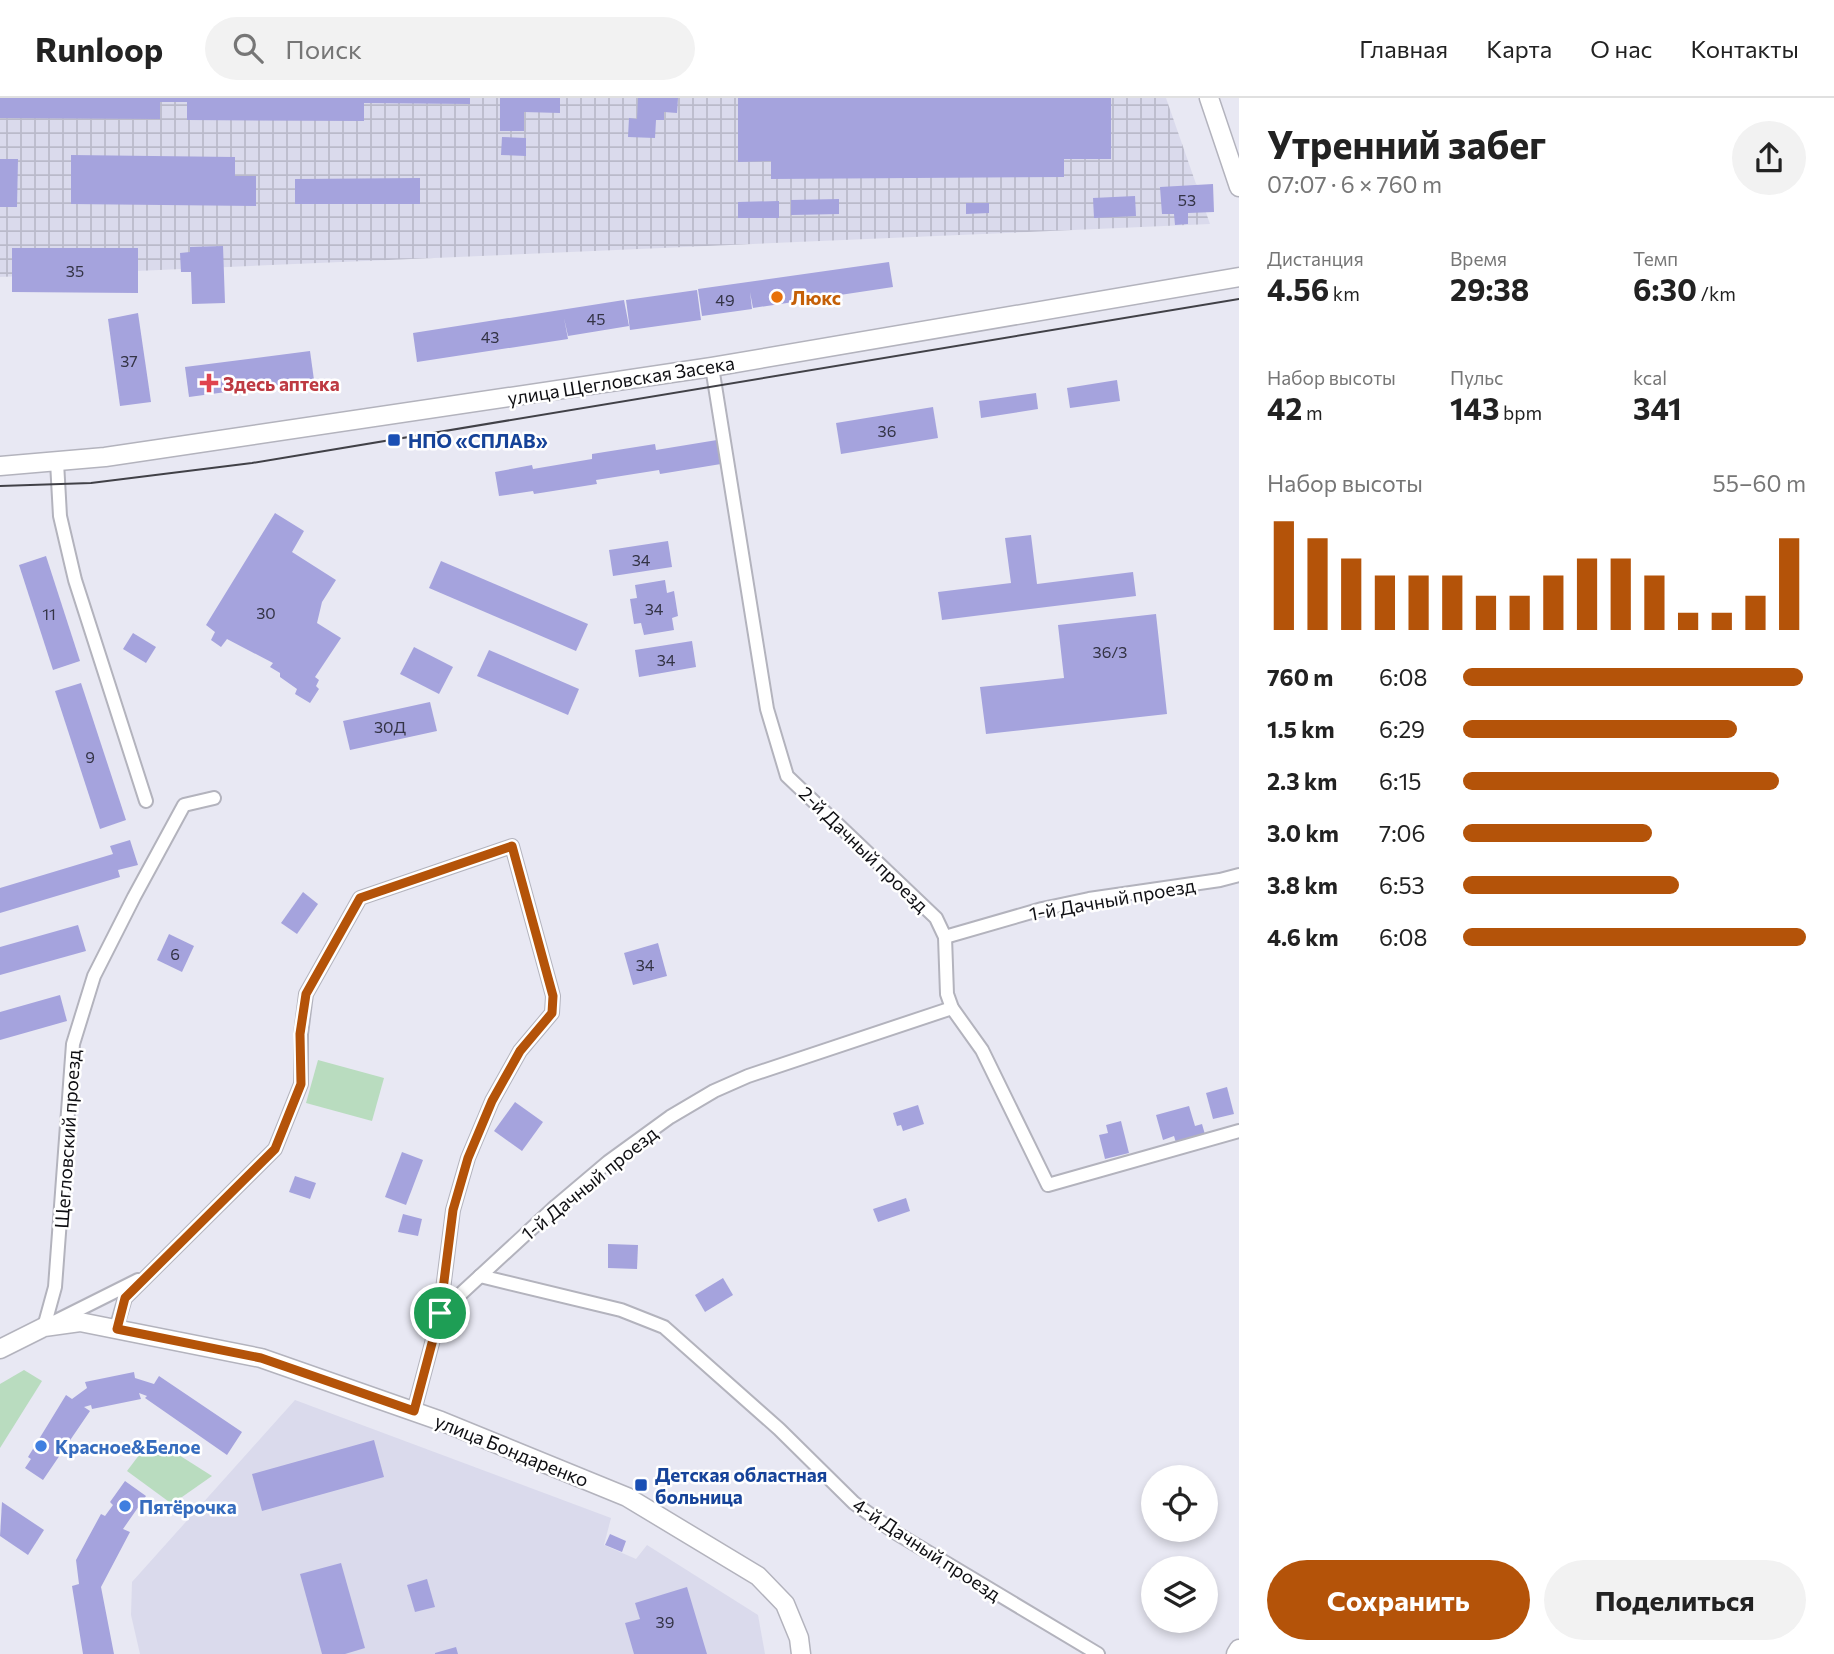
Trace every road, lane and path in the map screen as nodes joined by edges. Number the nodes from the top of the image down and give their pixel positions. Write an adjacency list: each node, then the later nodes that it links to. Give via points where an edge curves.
1 (1209, 98): 2 (street)
2 (1239, 187)
3 (1239, 277): 4 (street, улица Щегловская Засека)
4 (712, 367): 5 (street, улица Щегловская Засека); 10 (street, 2-й Дачный проезд, via 767,709 787,776 936,918)
5 (57, 462): 6 (street, улица Щегловская Засека); 8 (street, via 60,516 72,568)
6 (0, 466)
7 (214, 798): 16 (street, Щегловский проезд, via 184,806 94,976 73,1044 55,1287)
8 (146, 801)
9 (1239, 875): 10 (street, 1-й Дачный проезд, via 1077,901)
10 (945, 937): 11 (street, via 947,995)
11 (952, 1008): 12 (street, via 982,1050 1048,1185); 14 (street, 1-й Дачный проезд, via 714,1091 608,1162)
12 (1239, 1131)
13 (148, 1275): 15 (street, via 275,1149 301,1084 300,1034 306,994 360,898 512,846 553,996 552,1013 520,1051 468,1158 453,1210); 16 (street); 17 (street, via 125,1298)
14 (480, 1276): 15 (street, 1-й Дачный проезд); 22 (street, 4-й Дачный проезд, via 621,1310 664,1327 854,1503)
15 (440, 1313): 19 (street)
16 (44, 1327): 17 (street, улица Бондаренко, via 80,1322); 18 (street, улица Бондаренко)
17 (117, 1329): 19 (street, улица Бондаренко, via 261,1358)
18 (0, 1349)
19 (414, 1411): 21 (street, улица Бондаренко, via 627,1497 758,1576 785,1604)
20 (1239, 1649): 23 (street)
21 (801, 1654)
22 (1098, 1654)
23 (1236, 1654)

